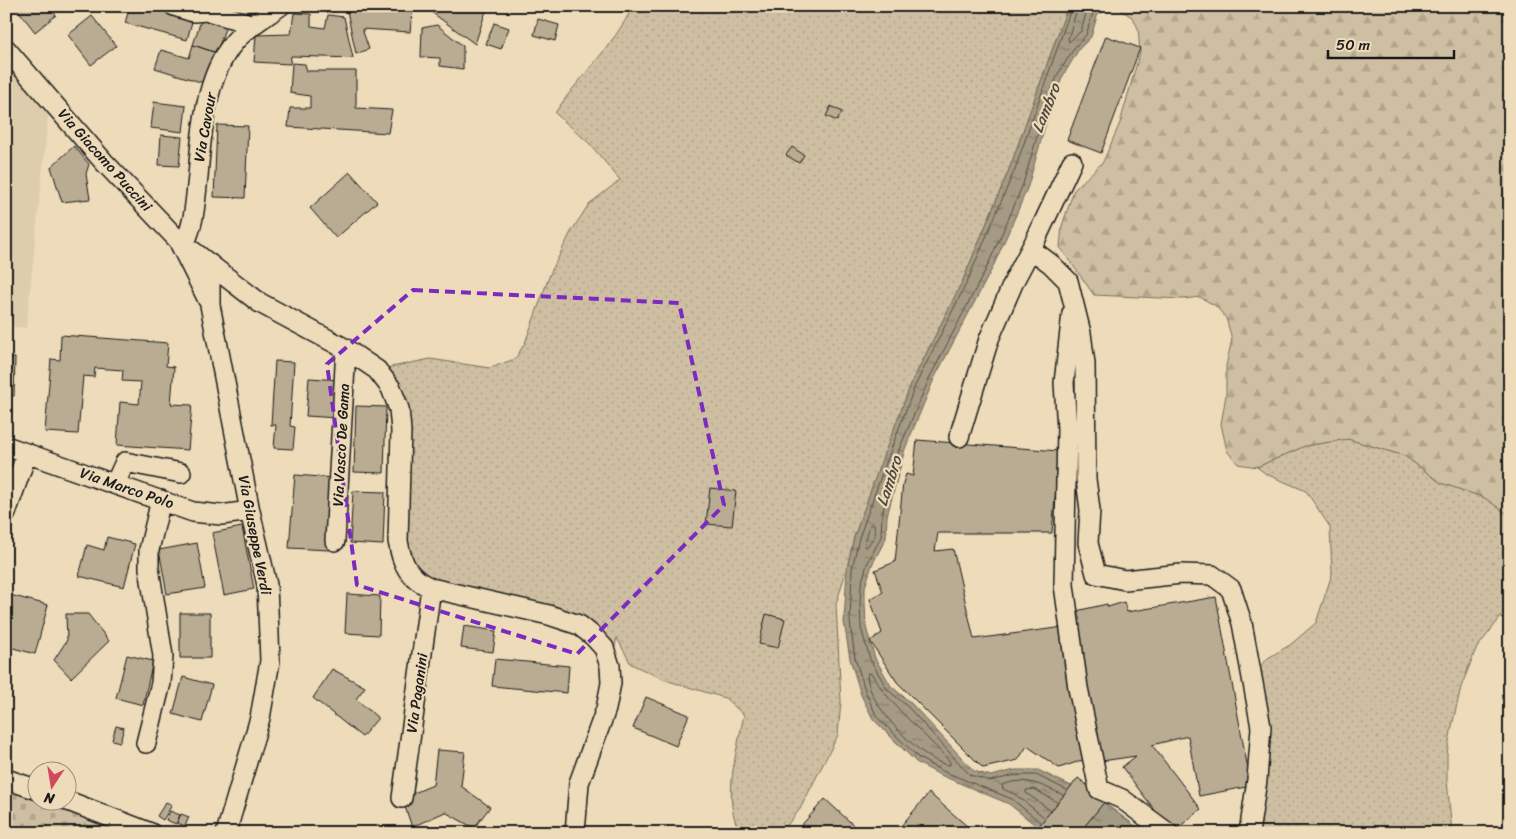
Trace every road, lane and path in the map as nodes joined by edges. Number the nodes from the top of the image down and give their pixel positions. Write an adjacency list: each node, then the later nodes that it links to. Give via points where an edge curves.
1 (174, 6): 3 (street, via 193,12 208,11)
2 (280, 6): 3 (street, Via Cavour)
3 (254, 25): 6 (street, Via Cavour, via 234,42 212,85 202,133 194,219)
4 (6, 49): 6 (street, Via Giacomo Puccini)
5 (1072, 162): 7 (street)
6 (181, 242): 8 (street, Via Giacomo Puccini); 10 (street)
7 (1031, 249): 9 (street, via 1068,281); 12 (street, via 989,340)
8 (210, 264): 10 (street, Via Giuseppe Verdi); 11 (street, Via Giacomo Puccini, via 260,303)
9 (1074, 304): 30 (street, via 1064,383 1067,429 1064,585 1078,688 1099,789 1122,799); 31 (street, via 1084,364 1086,478 1090,510 1088,543 1096,574 1125,580 1180,574 1212,575 1232,589 1242,623 1261,727)
10 (210, 305): 19 (street, Via Giuseppe Verdi)
11 (346, 349): 20 (street, Via Vasco De Gama); 21 (street, Via Giacomo Puccini, via 378,370 396,399 401,431 398,541 401,559 418,582)
12 (959, 437)
13 (6, 446): 14 (street, Via Marco Polo)
14 (27, 453): 16 (street, Via Marco Polo); 18 (street)
15 (181, 473): 16 (street, via 125,462)
16 (115, 484): 17 (street, Via Marco Polo)
17 (161, 500): 19 (street, Via Marco Polo, via 193,512 221,515); 22 (street, via 149,550 149,568 163,656 161,683)
18 (6, 512)
19 (250, 512): 28 (street, Via Giuseppe Verdi, via 267,585 270,661 258,727)
20 (336, 541)
21 (431, 588): 25 (street, Via Paganini); 29 (street, via 579,625 604,648 611,683 606,709 579,783)
22 (146, 743)
23 (6, 779): 24 (street)
24 (28, 787)
25 (402, 798)
26 (78, 806): 27 (street)
27 (151, 833)
28 (226, 833)
29 (575, 833)
30 (1168, 833)
31 (1248, 833)

